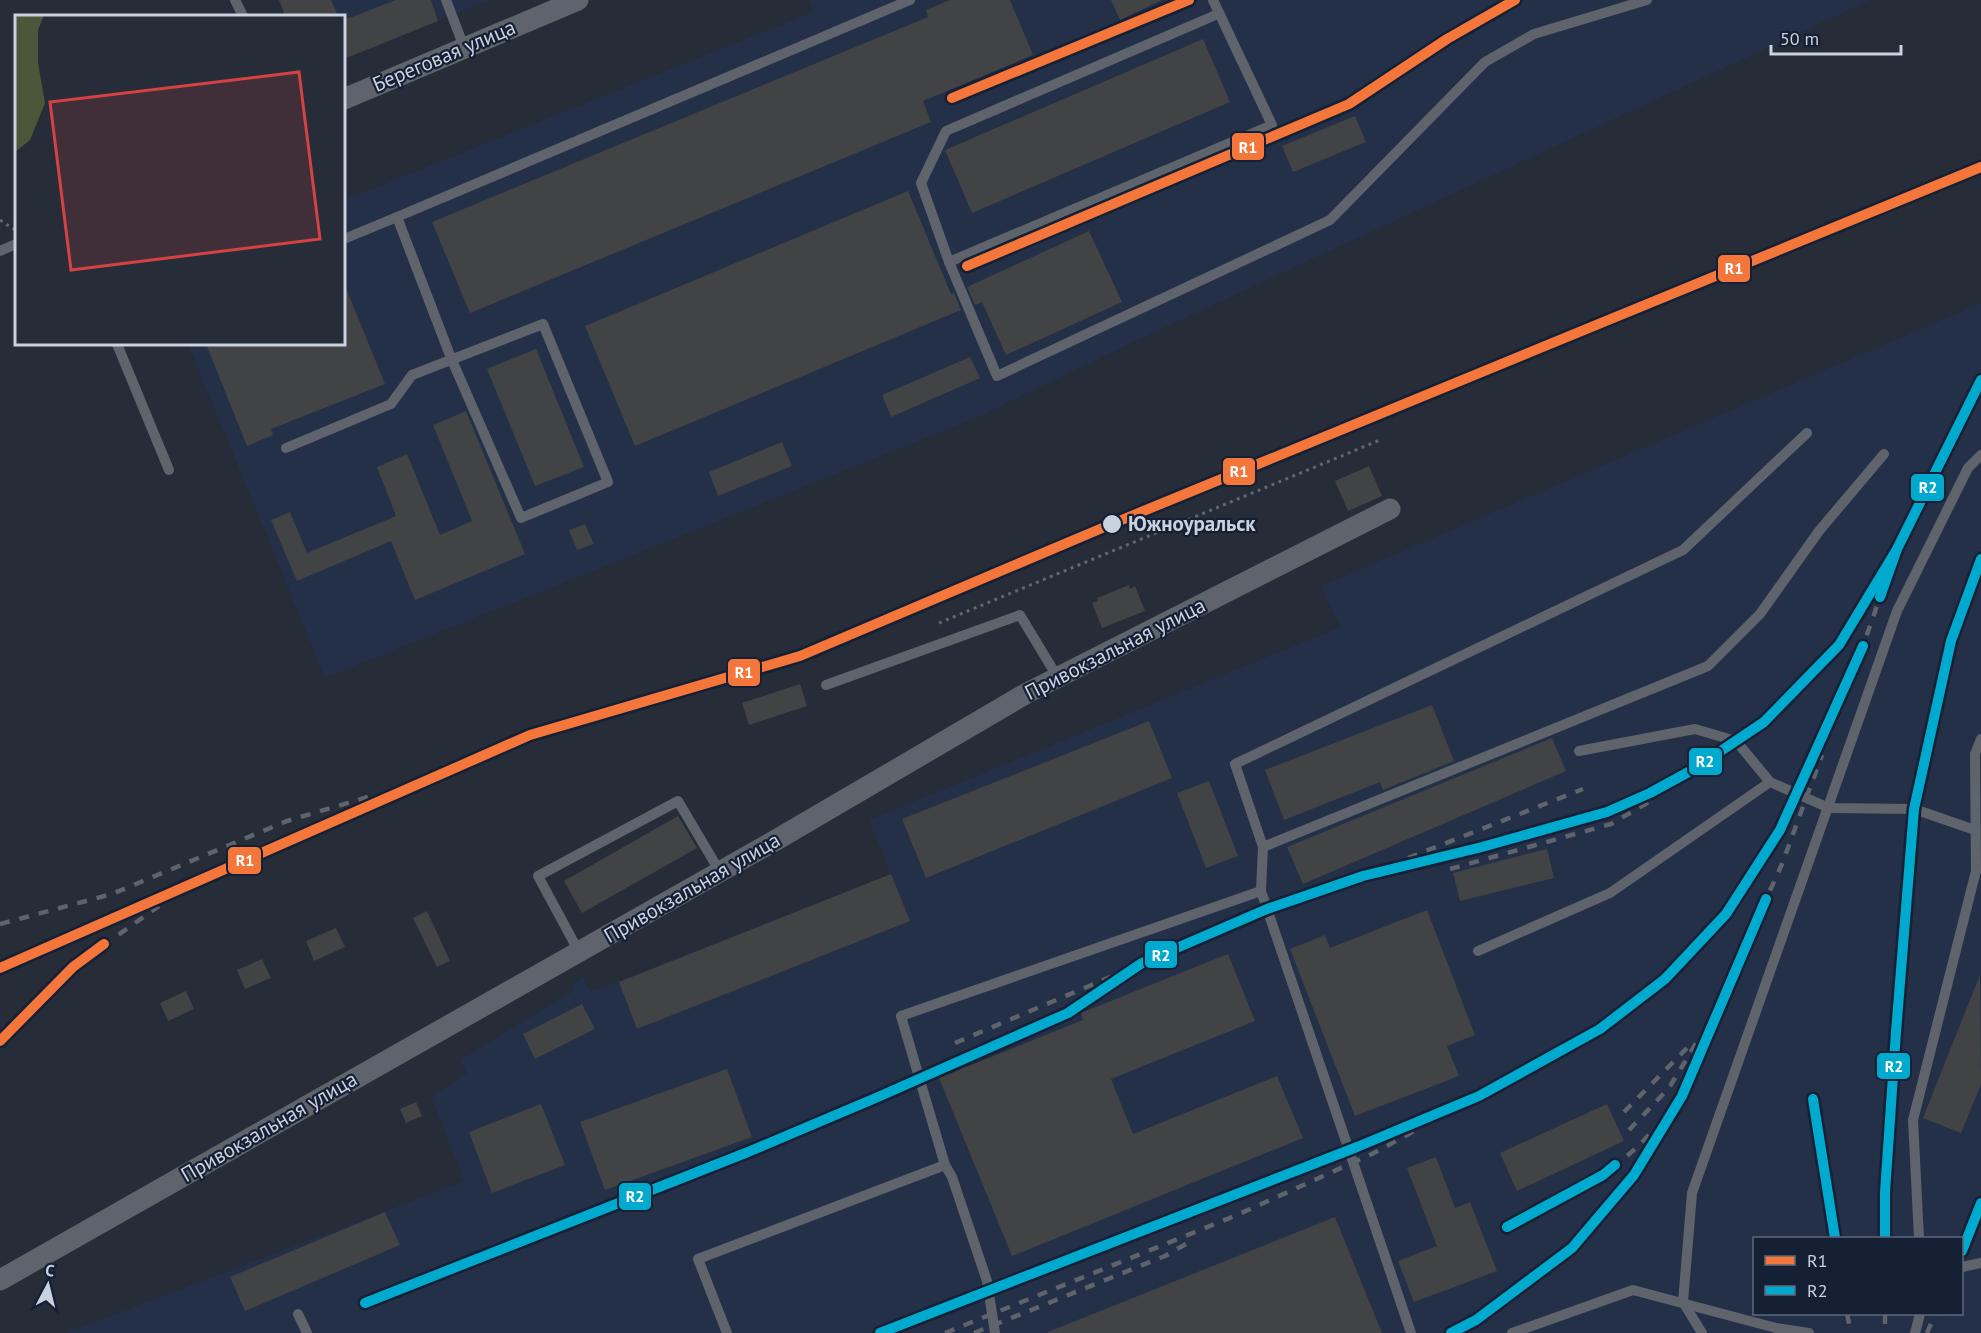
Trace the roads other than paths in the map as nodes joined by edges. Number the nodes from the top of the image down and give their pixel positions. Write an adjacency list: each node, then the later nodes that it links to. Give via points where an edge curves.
1 (235, 0): 8 (lane)
2 (446, 0): 9 (lane)
3 (578, 0): 9 (street, Береговая улица)
4 (910, 0): 11 (lane)
5 (1213, 0): 7 (lane)
6 (1647, 0): 15 (lane, via 1533,34 1485,62 1329,219 997,376)
7 (1218, 14): 15 (lane, via 946,131 921,183); 15 (lane, via 1272,124)
8 (242, 15)
9 (464, 47): 10 (street, Береговая улица)
10 (345, 99)
11 (397, 218): 12 (lane); 17 (lane)
12 (345, 239)
13 (15, 244): 14 (lane)
14 (0, 251)
15 (949, 262)
16 (117, 345): 22 (lane)
17 (451, 358): 17 (lane, via 543,324 608,482 520,518); 19 (lane, via 412,375 391,404)
18 (1807, 433): 31 (lane, via 1683,550 1235,764)
19 (286, 448)
20 (1884, 454): 31 (lane, via 1819,531 1760,614 1708,666)
21 (1981, 455): 29 (lane, via 1968,468 1897,611)
22 (169, 470)
23 (1390, 510): 24 (street, Привокзальная улица)
24 (1058, 678): 25 (lane, via 1020,615); 32 (street, Привокзальная улица)
25 (826, 685)
26 (1981, 739): 30 (lane, via 1975,754)
27 (1579, 751): 28 (lane, via 1695,729 1736,741)
28 (1770, 782): 29 (lane); 34 (lane, via 1610,893)
29 (1829, 808): 30 (lane, via 1914,809); 41 (lane, via 1692,1193)
30 (1975, 830): 37 (lane, via 1976,871 1913,1120)
31 (1263, 846): 33 (lane)
32 (720, 872): 35 (street, Привокзальная улица); 35 (lane, via 678,801 538,876)
33 (1261, 891): 36 (lane, via 901,1016); 47 (lane)
34 (1478, 951)
35 (579, 952): 40 (street, Привокзальная улица)
36 (945, 1165): 45 (lane, via 698,1258); 46 (lane, via 987,1281)
37 (1919, 1237)
38 (1981, 1263): 39 (lane)
39 (1963, 1267)
40 (0, 1280)
41 (1683, 1302): 48 (lane, via 1634,1290); 49 (lane); 50 (lane, via 1776,1328)
42 (298, 1314): 44 (lane)
43 (1920, 1315): 51 (lane)
44 (307, 1333)
45 (727, 1333)
46 (995, 1333)
47 (1411, 1333)
48 (1512, 1333)
49 (1702, 1333)
50 (1809, 1333)
51 (1915, 1333)

